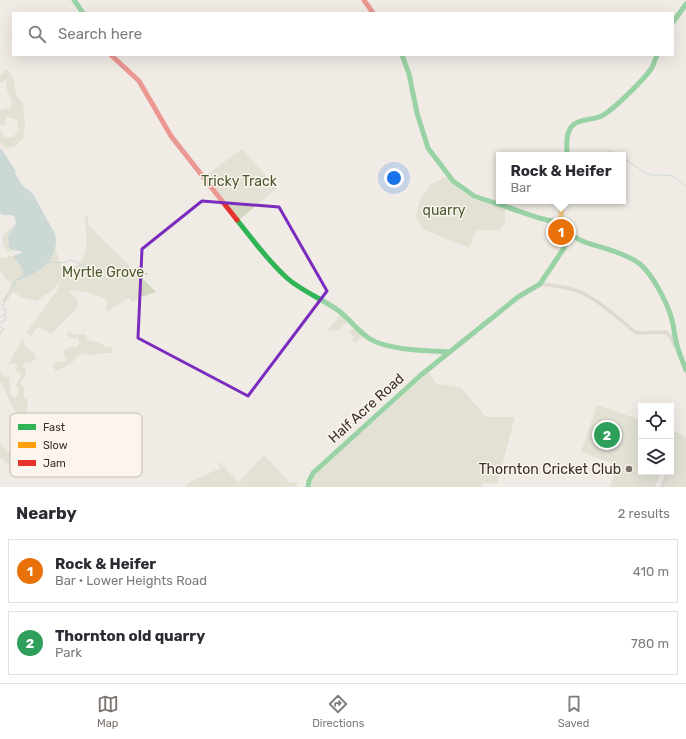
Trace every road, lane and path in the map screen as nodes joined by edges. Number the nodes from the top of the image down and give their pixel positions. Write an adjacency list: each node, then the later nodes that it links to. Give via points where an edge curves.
1 (74, 0): 4 (street)
2 (364, 0): 5 (street)
3 (686, 4): 6 (street)
4 (82, 12)
5 (372, 12)
6 (674, 21)
7 (112, 56): 18 (street, via 139,81 171,136 282,274 346,316 370,339 397,348)
8 (402, 56): 11 (street, via 428,148 461,188 480,199)
9 (657, 56): 10 (street, via 651,69 615,107 600,117 573,125 568,133)
10 (567, 152)
11 (496, 204)
12 (497, 204): 14 (street)
13 (562, 204): 14 (street)
14 (560, 223): 15 (street)
15 (569, 232): 16 (street, via 564,248); 17 (street, via 580,241 622,254 645,270 672,318)
16 (540, 284): 17 (street, via 582,292 637,333 666,332); 19 (street, Half Acre Road, via 518,297)
17 (679, 351): 21 (street)
18 (438, 352): 19 (street); 20 (street)
19 (449, 352): 20 (street, Half Acre Road)
20 (440, 360): 23 (street, Half Acre Road, via 313,473)
21 (686, 370)
22 (666, 477): 24 (street)
23 (308, 487)
24 (662, 487)

